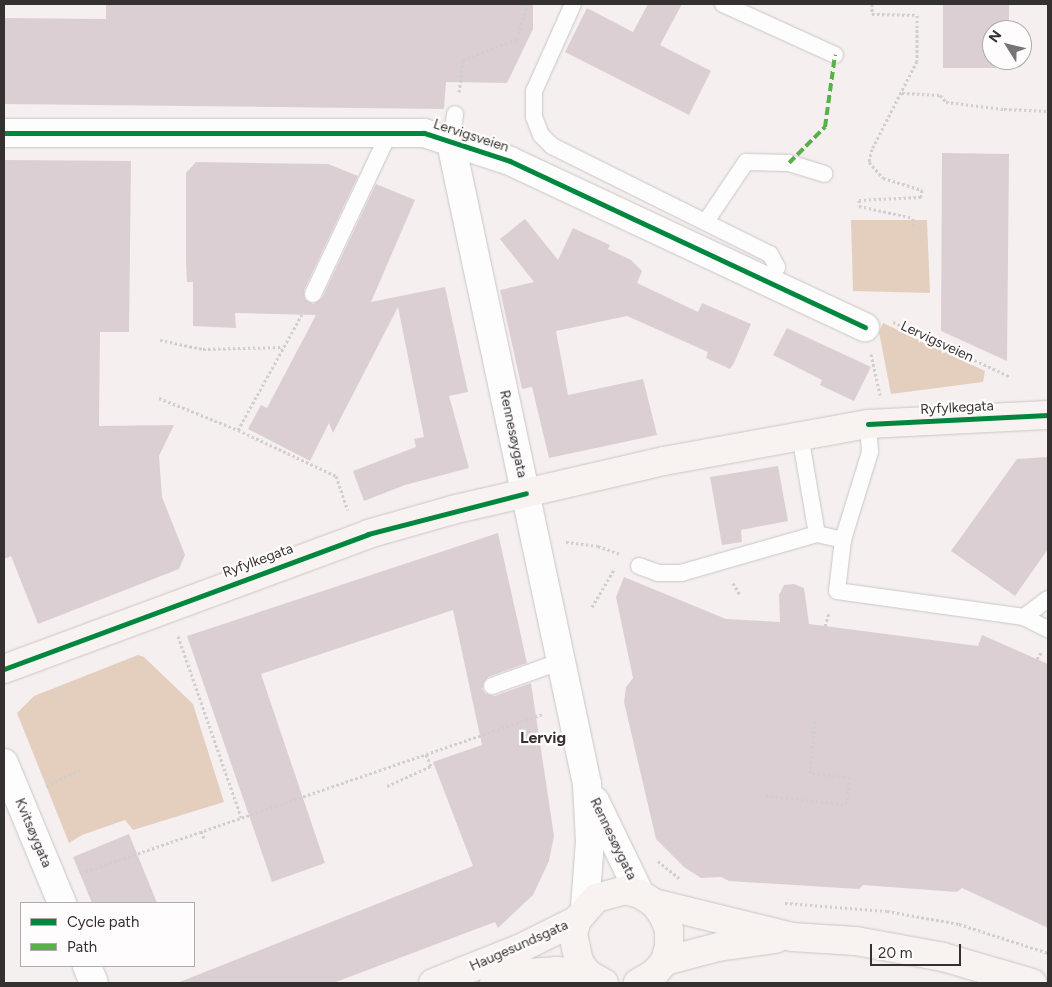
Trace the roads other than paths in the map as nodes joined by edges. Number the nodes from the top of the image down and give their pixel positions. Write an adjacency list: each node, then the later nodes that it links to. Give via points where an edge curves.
1 (573, 4): 9 (lane, via 534,91 534,117 541,135 552,146)
2 (723, 4): 3 (lane)
3 (835, 54)
4 (455, 114): 7 (lane)
5 (390, 131): 6 (street, Lervigsveien, via 165,135); 7 (street, Lervigsveien, via 424,133); 11 (lane)
6 (4, 133)
7 (450, 143): 10 (street, Lervigsveien, via 472,146 510,161); 16 (street, Rennesøygata)
8 (824, 174): 9 (lane, via 788,163 746,162)
9 (706, 220): 10 (lane, via 770,254 777,267)
10 (770, 282): 12 (street, Lervigsveien)
11 (313, 294)
12 (865, 327)
13 (1048, 415): 14 (street, Ryfylkegata)
14 (868, 424): 15 (street, Ryfylkegata); 18 (lane, via 870,452)
15 (800, 435): 16 (street, Ryfylkegata); 17 (lane)
16 (526, 492): 23 (street, Rennesøygata); 24 (street, Ryfylkegata, via 368,534)
17 (817, 534): 18 (lane); 19 (lane, via 681,572 658,573)
18 (843, 540): 21 (lane, via 837,591)
19 (638, 566)
20 (1048, 599): 21 (lane)
21 (1024, 617): 22 (lane)
22 (1048, 629)
23 (559, 662): 25 (lane); 27 (street, Rennesøygata)
24 (4, 669)
25 (492, 686)
26 (4, 763): 29 (street, Kvitsøygata)
27 (587, 784): 28 (street, Rennesøygata); 30 (street, Rennesøygata, via 590,842)
28 (647, 898): 30 (street, Haugesundsgata, via 625,890 610,892); 31 (street); 33 (street, via 664,915 669,930 669,946)
29 (62, 902)
30 (581, 914): 34 (street, via 574,949); 36 (street, Haugesundsgata, via 519,949)
31 (792, 937): 33 (street, via 718,947); 38 (street, via 856,941 904,949 988,968)
32 (87, 967): 35 (street)
33 (653, 975)
34 (598, 980): 37 (street, Haugesundsgata, via 528,973)
35 (94, 983)
36 (433, 983)
37 (494, 983)
38 (1032, 983)

